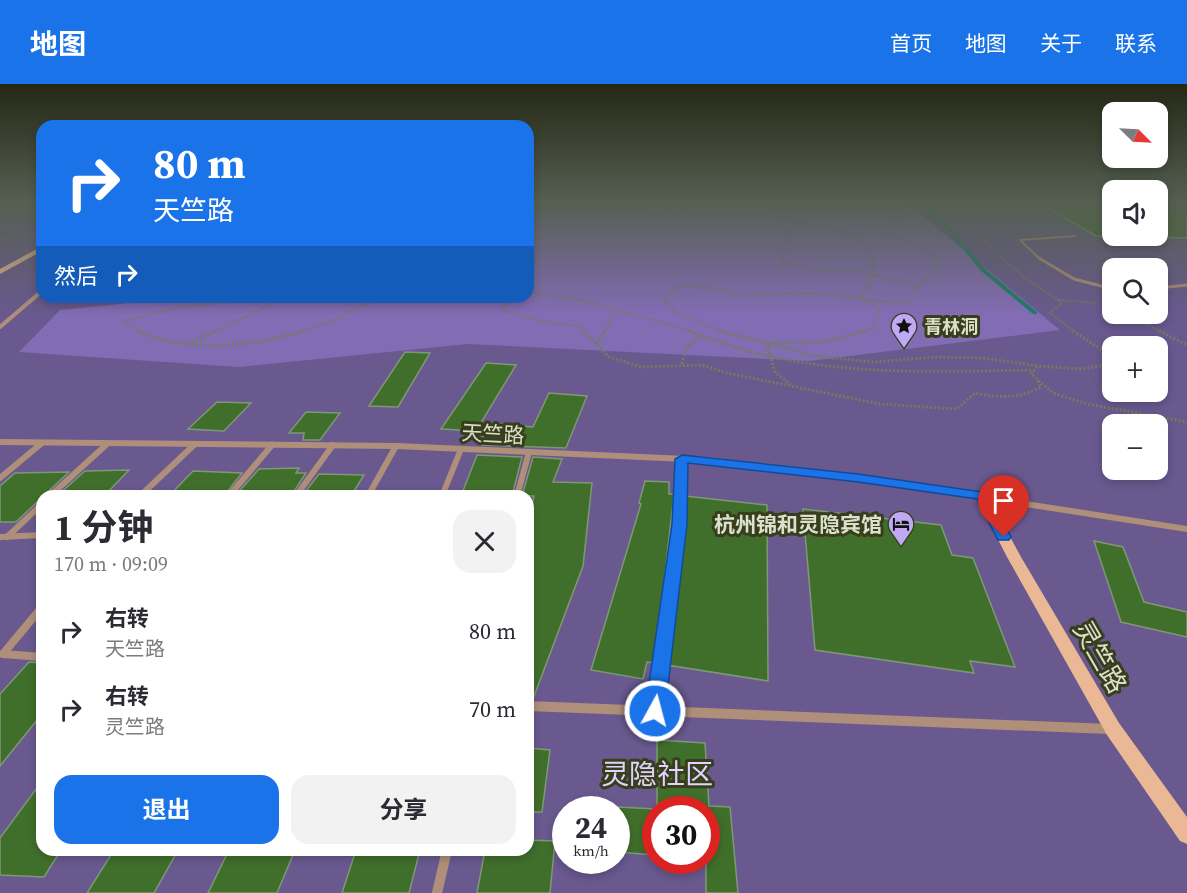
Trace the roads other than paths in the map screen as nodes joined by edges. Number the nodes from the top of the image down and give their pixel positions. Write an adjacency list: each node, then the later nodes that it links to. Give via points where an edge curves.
1 (1023, 240): 6 (lane, via 1020,240 1047,264)
2 (36, 251): 3 (street)
3 (0, 272)
4 (1187, 285): 5 (lane)
5 (1168, 287)
6 (1102, 288)
7 (36, 296): 8 (street)
8 (0, 327)
9 (0, 442): 10 (street, 天竺路)
10 (43, 443): 11 (street, 天竺路); 19 (street)
11 (107, 444): 12 (street, 天竺路); 20 (street)
12 (195, 444): 13 (street, 天竺路); 21 (street)
13 (272, 444): 14 (street, 天竺路); 22 (street)
14 (333, 445): 15 (street, 天竺路); 23 (street)
15 (396, 446): 16 (street, 天竺路); 24 (street)
16 (461, 449): 17 (street, 天竺路); 25 (street)
17 (529, 452): 18 (street, 天竺路); 26 (street)
18 (682, 459): 27 (street, 天竺路); 35 (street, via 679,524)
19 (0, 478)
20 (57, 490)
21 (146, 490)
22 (234, 490)
23 (300, 490)
24 (371, 490)
25 (444, 490)
26 (519, 490)
27 (982, 496): 29 (street, 天竺路); 36 (street, 灵竺路)
28 (36, 509): 31 (street)
29 (1187, 529)
30 (36, 535): 31 (street)
31 (3, 537)
32 (36, 614): 33 (street, via 3,654)
33 (36, 657)
34 (534, 706): 35 (street)
35 (655, 711): 36 (street)
36 (1113, 729): 37 (street, 灵竺路)
37 (1187, 834)
38 (446, 856): 39 (street)
39 (437, 893)

